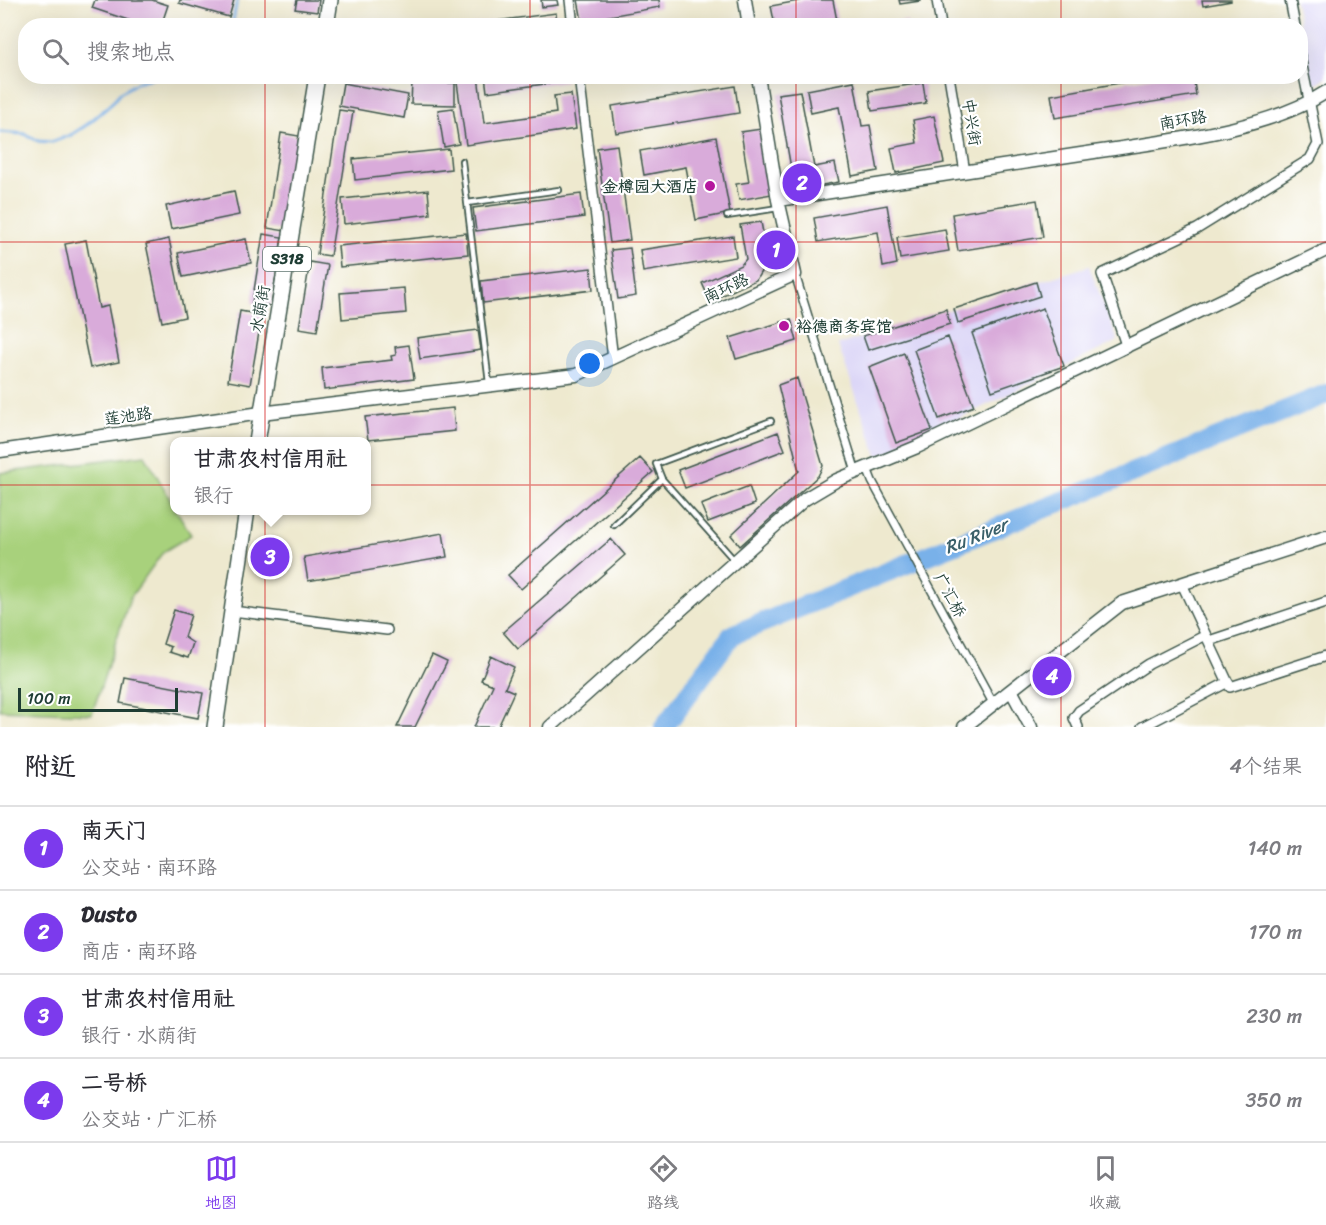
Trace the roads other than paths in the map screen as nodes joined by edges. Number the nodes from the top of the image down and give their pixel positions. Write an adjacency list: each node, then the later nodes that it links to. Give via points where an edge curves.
1 (330, 0): 6 (main road)
2 (570, 0): 7 (street)
3 (745, 0): 8 (street)
4 (937, 0): 9 (street)
5 (1290, 0): 10 (street)
6 (327, 18)
7 (572, 18)
8 (748, 18)
9 (940, 18)
10 (1293, 18)
11 (316, 84): 30 (main road, 水荫街 / S318)
12 (580, 84): 28 (street)
13 (759, 84): 23 (street)
14 (951, 84): 20 (street, 中兴街)
15 (1305, 84): 17 (street)
16 (1326, 92): 17 (street, 南环路)
17 (1309, 104): 18 (street); 20 (street, 南环路, via 1254,123)
18 (1322, 144): 27 (street, via 1310,159 1206,223 1102,274)
19 (462, 161): 22 (lane)
20 (965, 172): 23 (street, 南环路)
21 (559, 190): 22 (lane)
22 (467, 203): 29 (lane)
23 (779, 204): 24 (lane); 26 (street)
24 (727, 216)
25 (1326, 250): 27 (street)
26 (795, 274): 28 (street, 南环路); 34 (street, 广汇桥)
27 (1127, 348): 34 (street)
28 (613, 359): 29 (street, 南环路, via 576,375)
29 (489, 386): 30 (street, 南环路)
30 (261, 413): 32 (main road, 水荫街 / S318); 33 (street, 莲池路)
31 (771, 421): 35 (lane, via 656,464)
32 (258, 437)
33 (0, 452)
34 (862, 470): 39 (street, via 805,499); 48 (street, 广汇桥, via 872,481)
35 (662, 479): 37 (lane); 39 (lane)
36 (246, 515): 42 (main road)
37 (614, 525)
38 (1326, 537): 40 (street)
39 (735, 561): 50 (street)
40 (1182, 584): 44 (street); 47 (street, via 1122,603)
41 (1326, 602): 44 (street)
42 (232, 611): 43 (street); 49 (main road)
43 (387, 630)
44 (1207, 638): 46 (street); 53 (street, via 1149,664 1079,711 1074,718)
45 (1326, 656): 46 (street, via 1244,684 1230,687)
46 (1228, 682): 54 (street)
47 (1011, 690): 48 (street); 52 (street)
48 (993, 703): 51 (street)
49 (215, 727)
50 (550, 727)
51 (964, 727)
52 (1031, 727)
53 (1078, 727)
54 (1142, 727)

